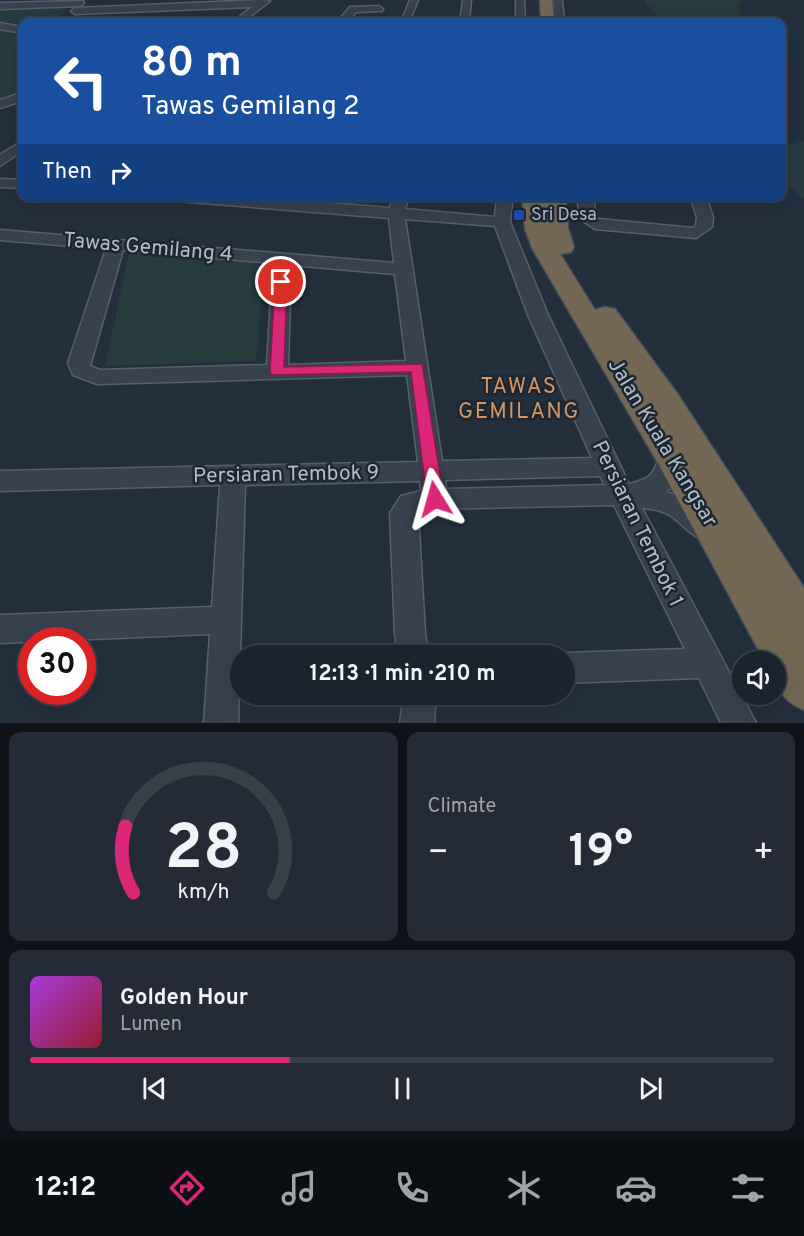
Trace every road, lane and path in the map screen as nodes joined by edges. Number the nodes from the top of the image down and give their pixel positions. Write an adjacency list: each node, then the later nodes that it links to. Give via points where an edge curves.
1 (414, 0): 15 (street)
2 (467, 0): 16 (street)
3 (520, 0): 17 (street)
4 (533, 0): 18 (highway)
5 (546, 0): 19 (highway)
6 (558, 0): 20 (street)
7 (264, 2): 9 (street); 13 (street)
8 (26, 3): 9 (street); 10 (street)
9 (79, 5): 12 (street)
10 (0, 6)
11 (379, 9): 14 (street, via 351,10)
12 (69, 18)
13 (243, 18)
14 (345, 18)
15 (407, 18)
16 (465, 18)
17 (521, 18)
18 (533, 18)
19 (548, 18)
20 (560, 18)
21 (0, 26): 22 (street)
22 (18, 29)
23 (18, 98): 24 (street)
24 (0, 104)
25 (18, 148): 26 (street)
26 (0, 162)
27 (0, 183): 28 (street)
28 (18, 184)
29 (300, 201): 35 (street)
30 (504, 201): 36 (street)
31 (534, 201): 44 (highway, Jalan Kuala Kangsar, via 544,248)
32 (554, 201): 53 (highway, Jalan Kuala Kangsar, via 562,247 668,404)
33 (586, 201): 34 (street, via 588,219 595,224 696,232 704,227)
34 (700, 201)
35 (399, 205): 36 (street); 41 (street)
36 (502, 222): 45 (street, Persiaran Tembok 1, via 538,315)
37 (4, 235): 38 (street, Tawas Gemilang 4); 39 (street)
38 (116, 245): 40 (street, Tawas Gemilang 4); 43 (street, via 79,363 83,372 97,376)
39 (0, 253)
40 (282, 260): 41 (street, Tawas Gemilang 4); 43 (street)
41 (403, 269): 42 (street)
42 (417, 368): 43 (street); 46 (street)
43 (277, 372)
44 (672, 457): 49 (street, via 670,472 660,485); 51 (highway, Jalan Kuala Kangsar)
45 (608, 467): 46 (street, Persiaran Tembok 9); 49 (street, Persiaran Tembok 1)
46 (431, 471): 47 (street, Persiaran Tembok 9); 50 (street)
47 (233, 476): 48 (street, Persiaran Tembok 9); 52 (street)
48 (0, 482)
49 (622, 495): 50 (street); 51 (street, via 664,501 679,508); 56 (street, Persiaran Tembok 1)
50 (435, 499): 55 (street, via 411,503 403,513)
51 (728, 552): 58 (highway, Jalan Kuala Kangsar)
52 (226, 620): 54 (street); 60 (street)
53 (804, 625)
54 (0, 629)
55 (412, 645)
56 (707, 663): 57 (street); 63 (street, Persiaran Tembok 1)
57 (575, 668)
58 (804, 687)
59 (419, 705): 61 (street)
60 (222, 723)
61 (417, 723)
62 (720, 723): 63 (street)
63 (739, 723)

